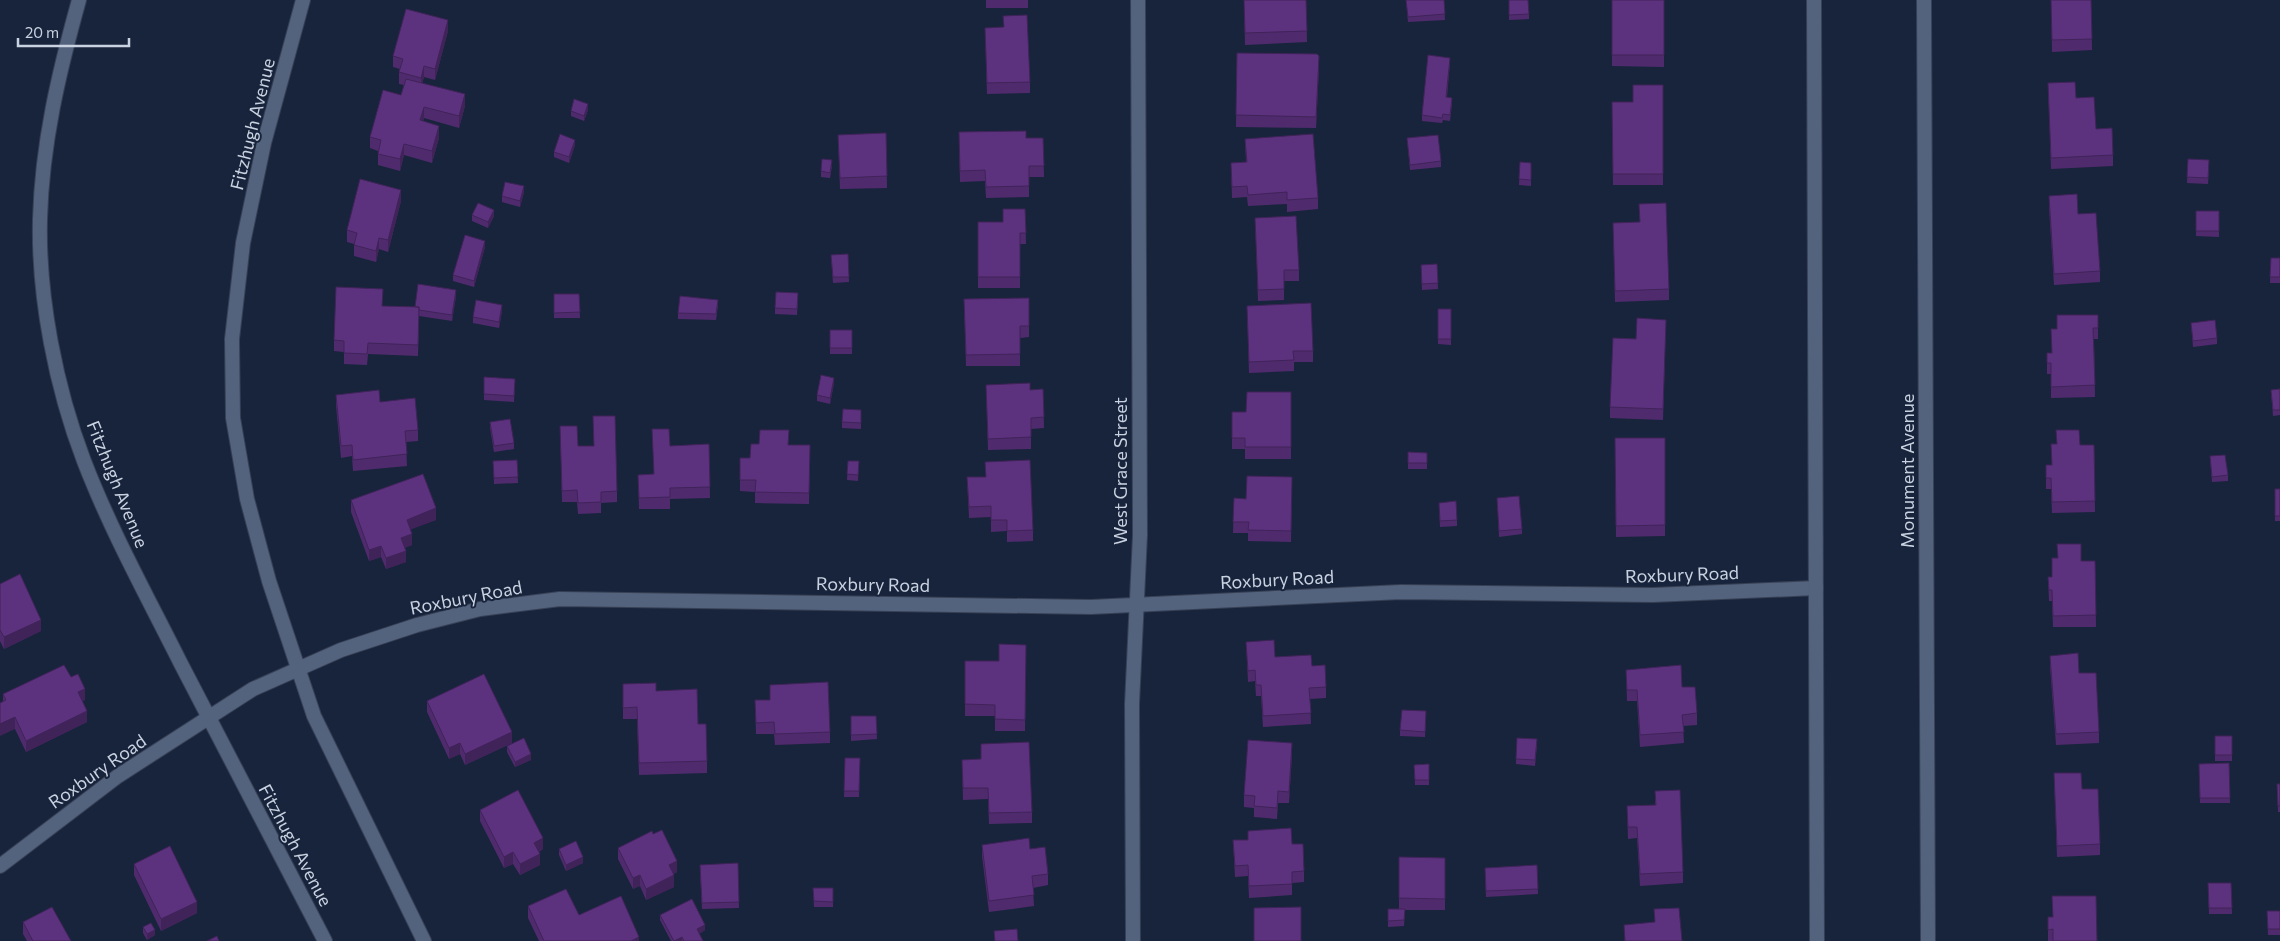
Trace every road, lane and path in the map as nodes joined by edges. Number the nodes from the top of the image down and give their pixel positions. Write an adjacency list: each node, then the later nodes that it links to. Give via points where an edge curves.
1 (79, 0): 9 (street, Fitzhugh Avenue, via 59,74 45,147 40,220 44,295 52,340 60,384 84,461 127,558)
2 (303, 0): 8 (street, Fitzhugh Avenue, via 264,143 242,244 231,371 233,418 247,498 268,581)
3 (1138, 0): 7 (street, West Grace Street, via 1140,535)
4 (1814, 0): 6 (street)
5 (1924, 0): 15 (street, Monument Avenue)
6 (1816, 588): 7 (street, Roxbury Road, via 1653,595 1401,592); 14 (street)
7 (1137, 605): 8 (street, Roxbury Road, via 560,599 480,609 417,625); 13 (street, West Grace Street, via 1132,704)
8 (298, 668): 9 (street, Roxbury Road, via 253,689); 12 (street, Fitzhugh Avenue, via 314,716)
9 (209, 718): 10 (street, Roxbury Road, via 118,776); 11 (street, Fitzhugh Avenue)
10 (0, 866)
11 (325, 941)
12 (424, 941)
13 (1133, 941)
14 (1817, 941)
15 (1928, 941)

